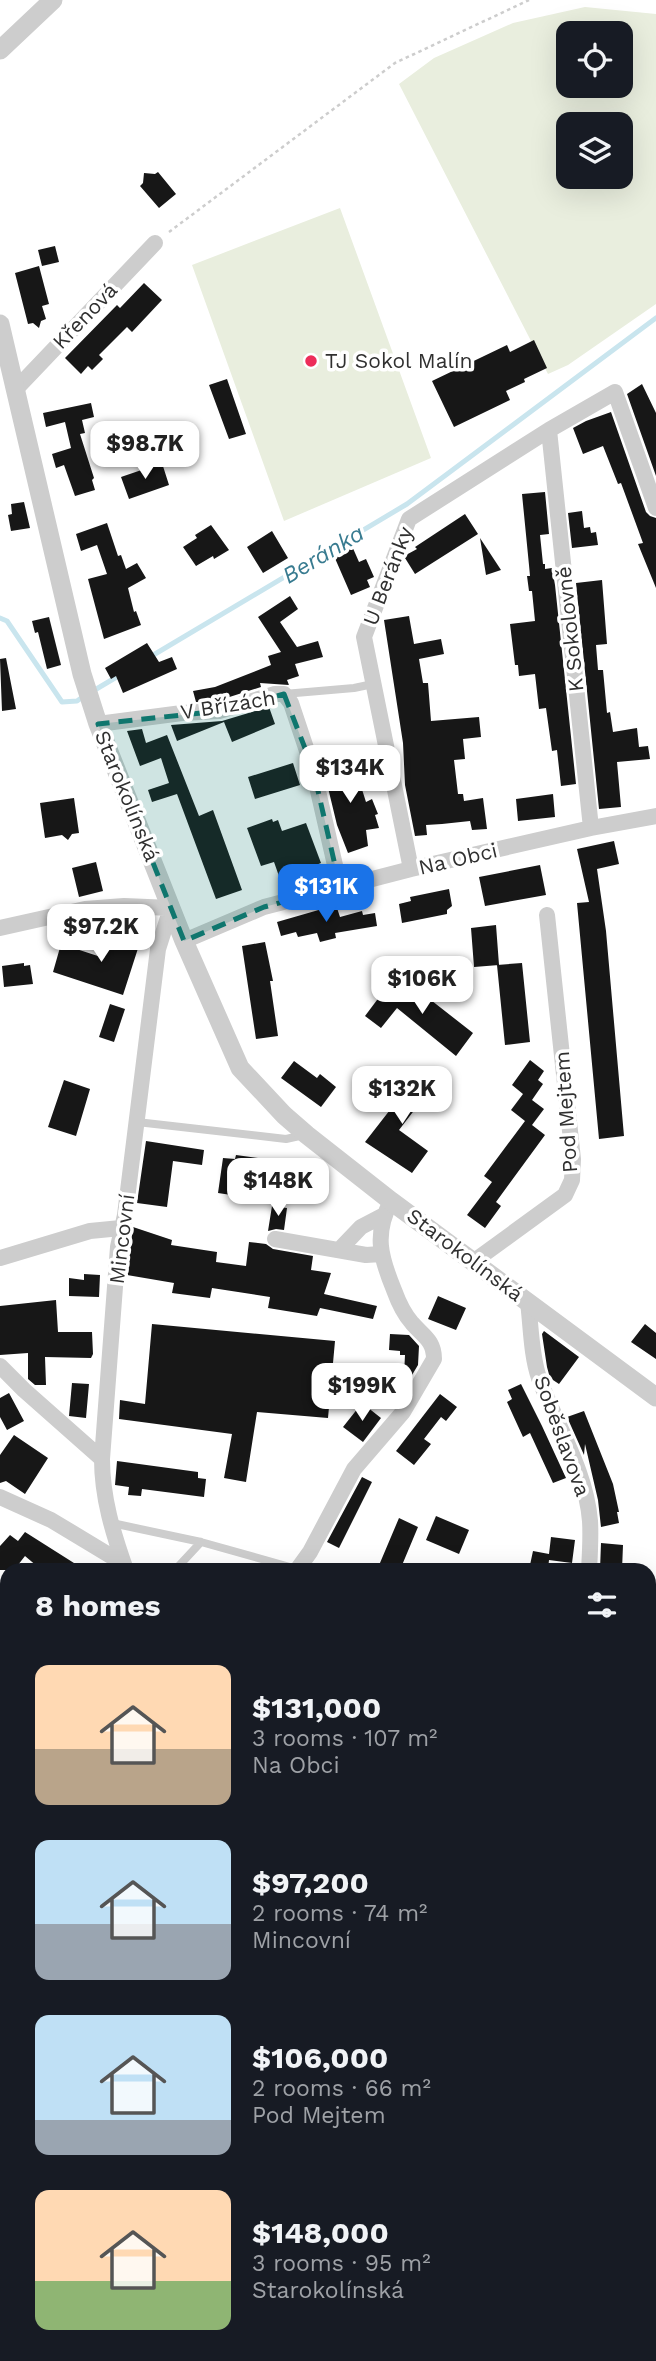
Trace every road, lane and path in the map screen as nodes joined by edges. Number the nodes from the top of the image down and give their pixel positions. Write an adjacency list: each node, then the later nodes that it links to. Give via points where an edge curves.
1 (529, 0): 4 (path, via 395,63)
2 (45, 6): 3 (street)
3 (0, 50)
4 (155, 243): 6 (street, Křenová)
5 (0, 324): 6 (street, Starokolínská)
6 (16, 389): 11 (street, Starokolínská)
7 (549, 430): 8 (street, U Beránky, via 615,392); 9 (street, U Beránky, via 409,519 364,637); 13 (street, K Sokolovně)
8 (656, 508)
9 (373, 684): 10 (lane); 14 (street, U Beránky)
10 (284, 694): 11 (street, V Břízách, via 219,711); 15 (street, V Břízách, via 313,769)
11 (98, 724): 16 (street, Starokolínská)
12 (656, 816): 13 (street, Na Obci)
13 (591, 828): 14 (street, Na Obci)
14 (411, 869): 15 (street, Na Obci)
15 (340, 887): 19 (street, Na Obci, via 264,907)
16 (171, 908): 18 (street, via 85,909); 19 (street, Starokolínská); 20 (street, Mincovní, via 158,949)
17 (547, 915): 28 (street, Pod Mejtem, via 572,1180 565,1195)
18 (0, 928)
19 (184, 941): 21 (street, Starokolínská, via 240,1068)
20 (136, 1122): 21 (lane, via 286,1139); 23 (street, Mincovní)
21 (307, 1135): 22 (street, Starokolínská)
22 (388, 1208): 25 (street); 26 (street, via 380,1228); 28 (street, Starokolínská)
23 (121, 1228): 27 (street, via 90,1231); 32 (street, Mincovní)
24 (275, 1239): 25 (street)
25 (339, 1250): 26 (street)
26 (381, 1254): 40 (street, via 399,1303 428,1337 434,1359 403,1412 354,1469)
27 (0, 1258)
28 (473, 1262): 29 (street, Starokolínská)
29 (528, 1302): 31 (street, Starokolínská); 41 (street, Soběslavova, via 538,1375 588,1507)
30 (0, 1366): 32 (street)
31 (656, 1397)
32 (102, 1459): 34 (street, Mincovní)
33 (0, 1497): 36 (street, via 51,1520)
34 (110, 1523): 35 (lane); 37 (street, Mincovní)
35 (201, 1542): 38 (lane); 39 (lane)
36 (119, 1563)
37 (124, 1563)
38 (182, 1563)
39 (276, 1563)
40 (302, 1563)
41 (589, 1563)

